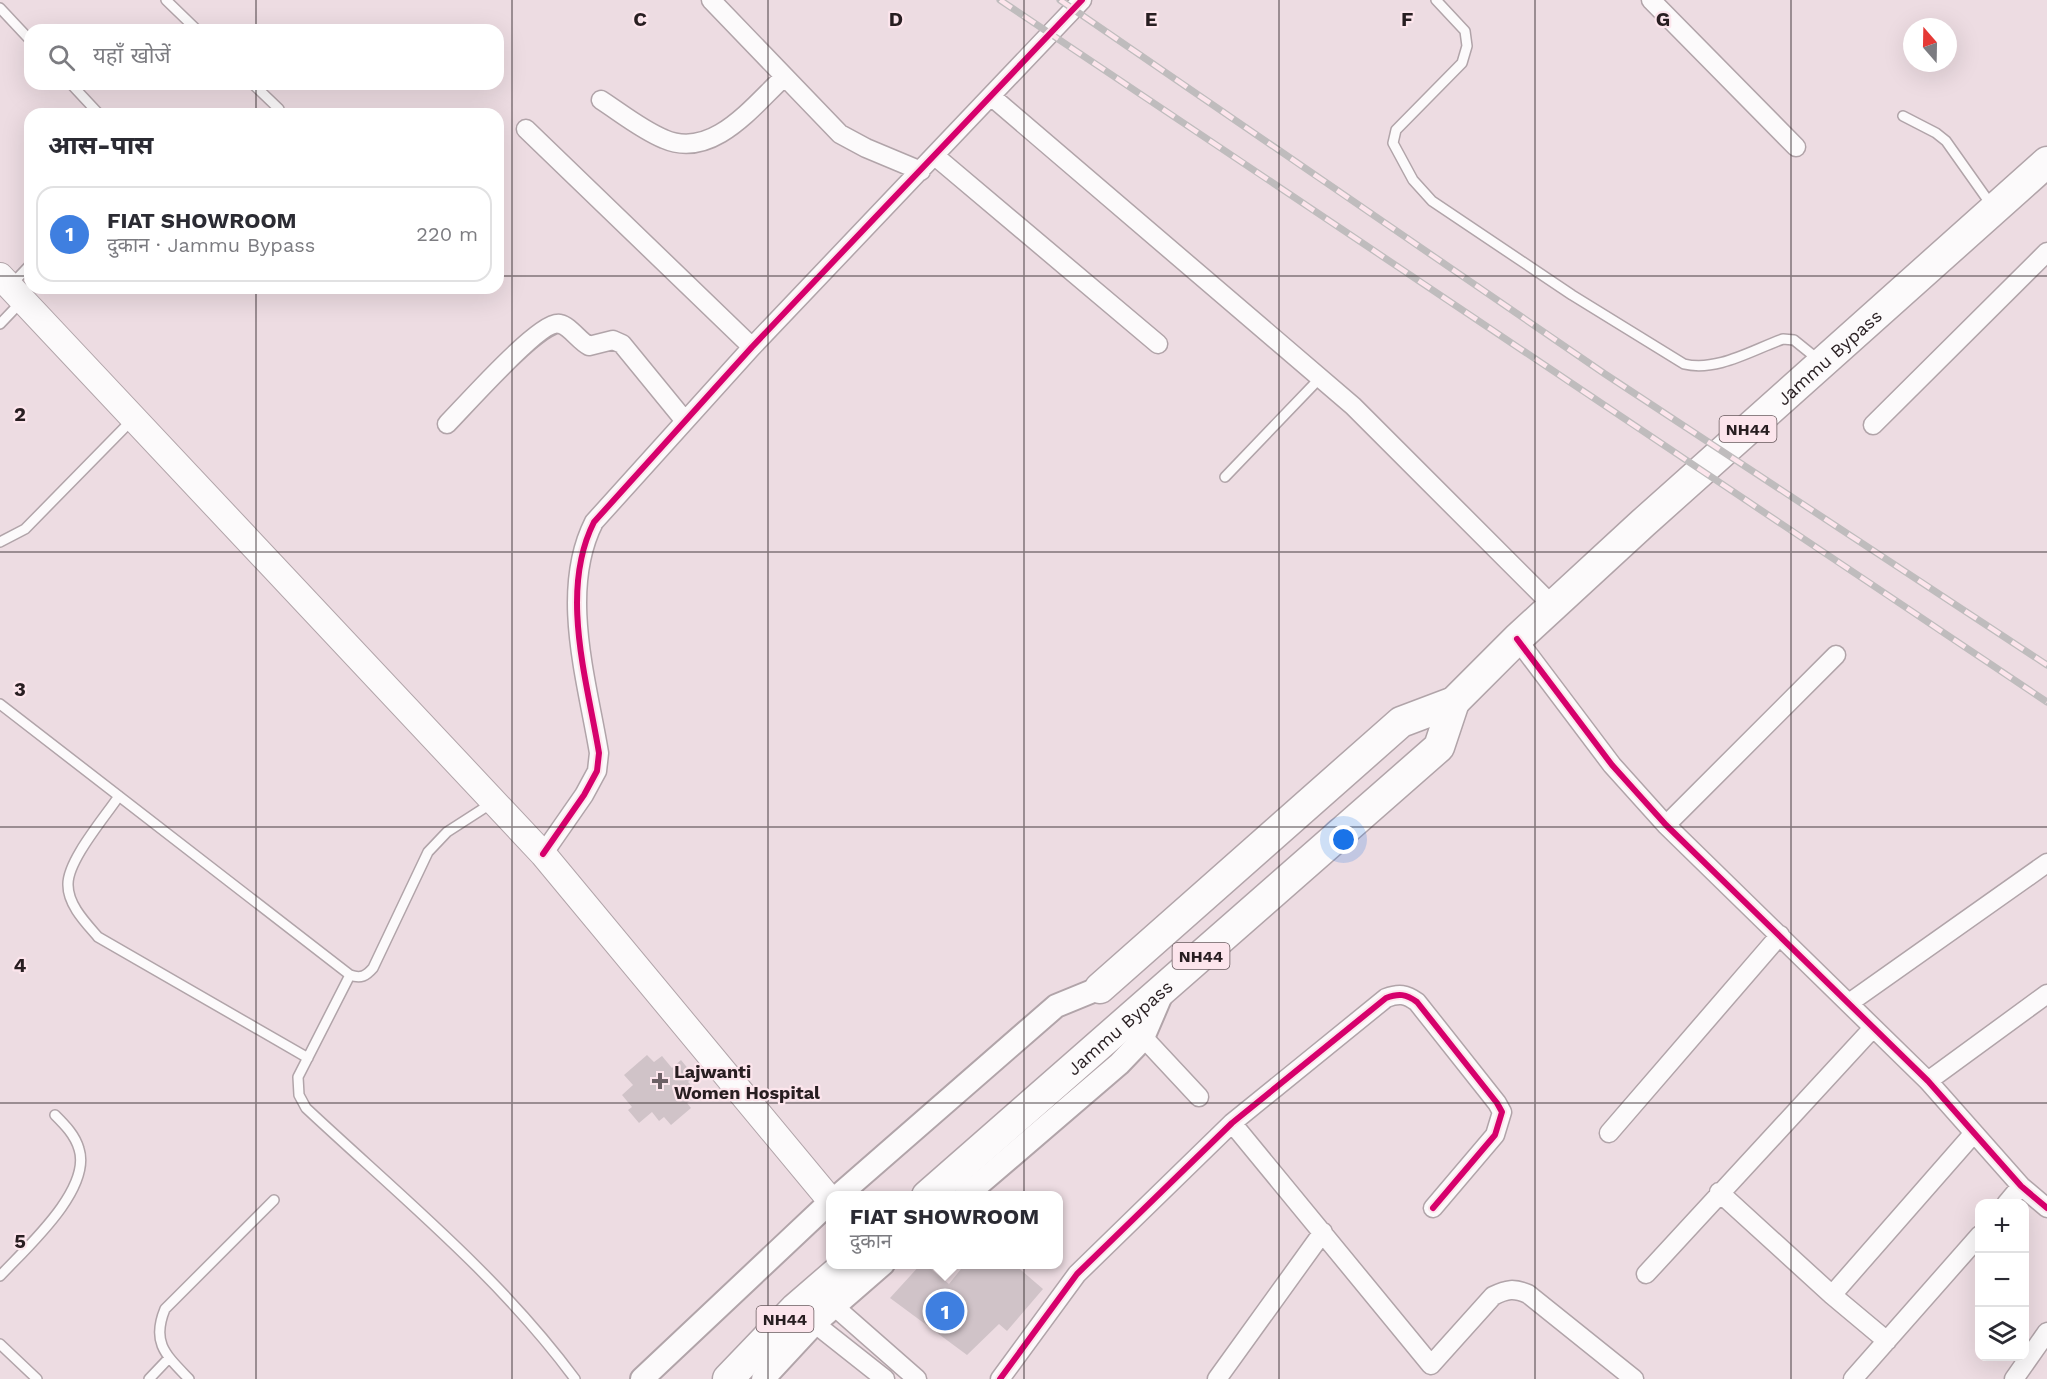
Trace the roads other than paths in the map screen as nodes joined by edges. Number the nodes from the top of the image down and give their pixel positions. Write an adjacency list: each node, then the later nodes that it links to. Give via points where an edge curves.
1 (166, 0): 7 (lane)
2 (711, 0): 9 (street)
3 (1082, 0): 12 (street)
4 (1436, 0): 29 (lane, via 1465,31 1467,46 1462,63 1396,130 1393,143 1413,180 1432,201 1684,364 1698,368 1714,364 1783,339 1794,340)
5 (1651, 0): 18 (street)
6 (0, 8): 8 (lane)
7 (191, 24)
8 (24, 34)
9 (783, 78): 13 (street, via 738,120 711,139 695,144 663,139); 21 (street, via 840,134)
10 (77, 90): 14 (lane)
11 (259, 90): 15 (lane)
12 (992, 97): 19 (street); 30 (street)
13 (601, 100)
14 (93, 108)
15 (278, 108)
16 (1903, 116): 22 (lane, via 1946,141)
17 (526, 129): 28 (street)
18 (1796, 147)
19 (935, 156): 21 (street); 27 (street)
20 (2047, 162): 22 (highway, Jammu Bypass / NH44)
21 (921, 171): 28 (street)
22 (1994, 209): 29 (highway, Jammu Bypass / NH44)
23 (2047, 252): 34 (street)
24 (24, 272): 25 (lane)
25 (11, 287): 26 (lane); 31 (main road)
26 (0, 324)
27 (1158, 344)
28 (752, 347): 32 (street)
29 (1821, 363): 37 (highway, Jammu Bypass / NH44)
30 (1320, 378): 35 (lane); 37 (street, via 1353,406)
31 (133, 418): 36 (lane, via 24,529); 43 (main road)
32 (685, 421): 33 (street, via 618,341 590,346 561,324 554,324 528,341); 45 (street, via 594,522 583,544 576,609 599,753 597,771)
33 (447, 424)
34 (1873, 425)
35 (1225, 477)
36 (0, 542)
37 (1553, 606): 38 (highway, Jammu Bypass / NH44)
38 (1517, 639): 40 (highway, Jammu Bypass / NH44); 44 (street, via 1612,765)
39 (1836, 655): 44 (street)
40 (1454, 702): 49 (highway, Jammu Bypass / NH44, via 1439,747); 50 (highway, Jammu Bypass / NH44, via 1401,722)
41 (0, 704): 42 (lane)
42 (119, 796): 48 (lane); 55 (lane, via 81,851 67,884 71,901 85,922 98,937)
43 (495, 801): 45 (main road); 48 (lane, via 447,832 428,852 373,968 358,978)
44 (1666, 825): 47 (street)
45 (543, 855): 67 (main road)
46 (2047, 863): 52 (street)
47 (1779, 935): 52 (street); 60 (street)
48 (350, 975): 55 (lane)
49 (1165, 987): 54 (street); 64 (highway, Jammu Bypass / NH44)
50 (1100, 988): 63 (street, via 1056,1006)
51 (2047, 994): 56 (street)
52 (1850, 1003): 53 (street)
53 (1872, 1029): 56 (street); 66 (street)
54 (1143, 1037): 57 (street); 65 (street, via 1119,1064)
55 (308, 1058): 90 (lane, via 297,1086 306,1108 488,1276 541,1334)
56 (1928, 1081): 61 (street)
57 (1199, 1097)
58 (55, 1115): 78 (lane, via 69,1129 80,1151 78,1177 68,1200)
59 (1232, 1123): 71 (street, via 1386,998 1396,994 1408,996 1425,1011 1502,1112 1495,1135); 73 (street); 96 (street, via 1077,1274)
60 (1609, 1133)
61 (1974, 1133): 62 (street); 79 (street)
62 (2021, 1186): 68 (street); 72 (street)
63 (844, 1191)
64 (933, 1191)
65 (971, 1191)
66 (1719, 1192): 77 (street); 79 (street)
67 (826, 1195)
68 (2010, 1199)
69 (274, 1200): 85 (lane, via 165,1309 158,1326 160,1343)
70 (826, 1206): 91 (street)
71 (1433, 1208)
72 (2047, 1208)
73 (1323, 1232): 86 (street); 97 (street)
74 (1975, 1240): 83 (street)
75 (843, 1269): 81 (highway, NH44)
76 (877, 1269): 80 (street)
77 (1646, 1274)
78 (0, 1276)
79 (1832, 1295): 83 (street)
80 (835, 1307): 81 (street); 95 (street)
81 (805, 1316): 92 (highway, NH44); 93 (street); 94 (street)
82 (2047, 1332): 100 (street)
83 (1887, 1341): 99 (street)
84 (0, 1344): 87 (lane)
85 (169, 1358): 88 (lane); 89 (lane)
86 (1426, 1372): 98 (street, via 1493,1296 1506,1289 1517,1289)
87 (37, 1379)
88 (149, 1379)
89 (189, 1379)
90 (575, 1379)
91 (642, 1379)
92 (728, 1379)
93 (763, 1379)
94 (885, 1379)
95 (917, 1379)
96 (1000, 1379)
97 (1217, 1379)
98 (1634, 1379)
99 (1853, 1379)
100 (2014, 1379)

